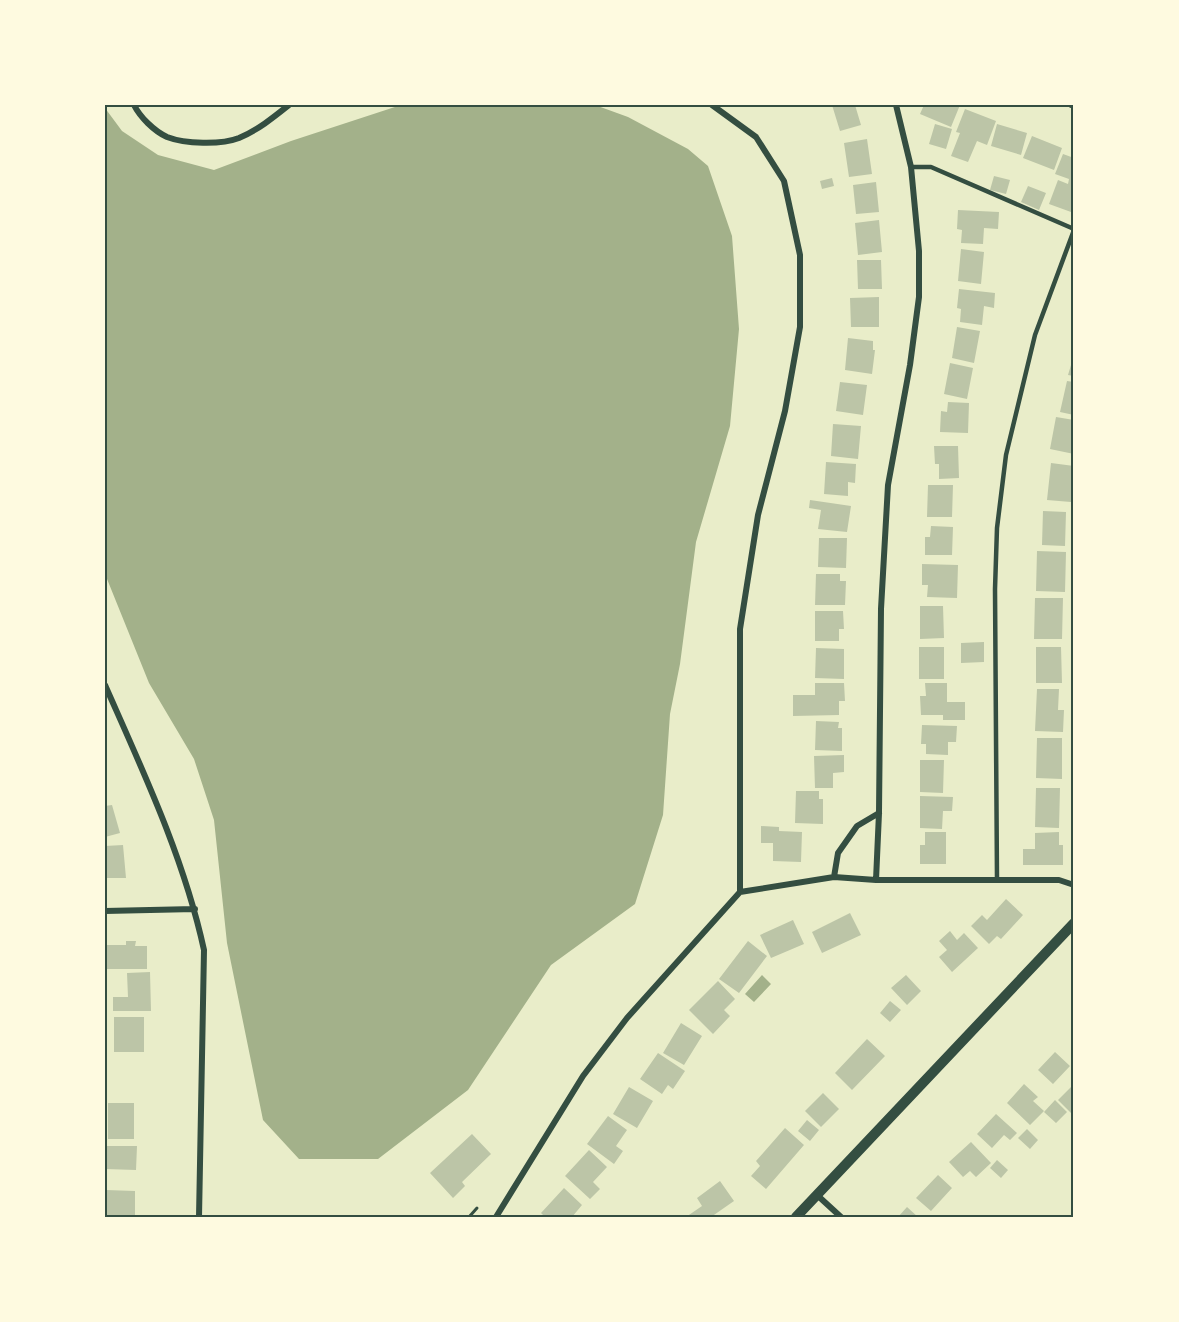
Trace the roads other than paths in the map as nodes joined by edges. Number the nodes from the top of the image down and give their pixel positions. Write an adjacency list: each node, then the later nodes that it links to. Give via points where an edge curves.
1 (134, 105): 2 (street, via 139,115 166,136 201,143 238,139)
2 (290, 105)
3 (712, 105): 13 (street, via 756,137 784,181 800,255 800,327 785,411 758,515 740,629)
4 (896, 105): 5 (street)
5 (911, 167): 6 (lane, via 931,167); 8 (street, via 919,297 888,485 880,609)
6 (1074, 230): 11 (lane, via 1035,335 1006,455 995,589)
7 (105, 685): 14 (street, via 151,788)
8 (879, 813): 9 (street, via 857,826 838,853); 10 (street)
9 (834, 877): 10 (street); 13 (street)
10 (876, 880): 11 (street)
11 (997, 880): 12 (street, via 1059,880)
12 (1074, 885)
13 (740, 892): 19 (street, via 627,1018 589,1068)
14 (195, 909): 15 (street); 18 (street, via 204,950)
15 (105, 911)
16 (1074, 923): 17 (street)
17 (817, 1195): 20 (street); 21 (street)
18 (199, 1217)
19 (496, 1217)
20 (796, 1217)
21 (841, 1217)

